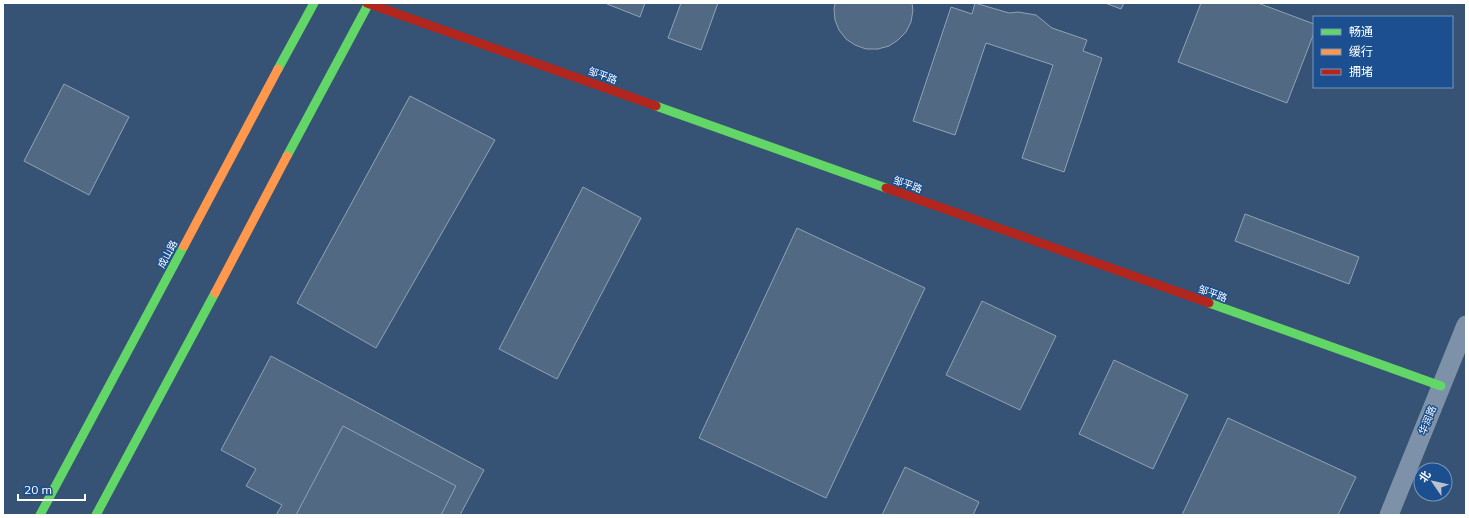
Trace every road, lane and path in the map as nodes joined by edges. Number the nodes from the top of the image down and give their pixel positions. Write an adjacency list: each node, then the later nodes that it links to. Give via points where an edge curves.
1 (314, 3): 5 (main road, 成山路)
2 (369, 3): 4 (main road, 邹平路); 6 (main road)
3 (1466, 325): 4 (street, 华润路)
4 (1441, 386): 7 (street, 华润路)
5 (40, 515)
6 (96, 515)
7 (1389, 515)

